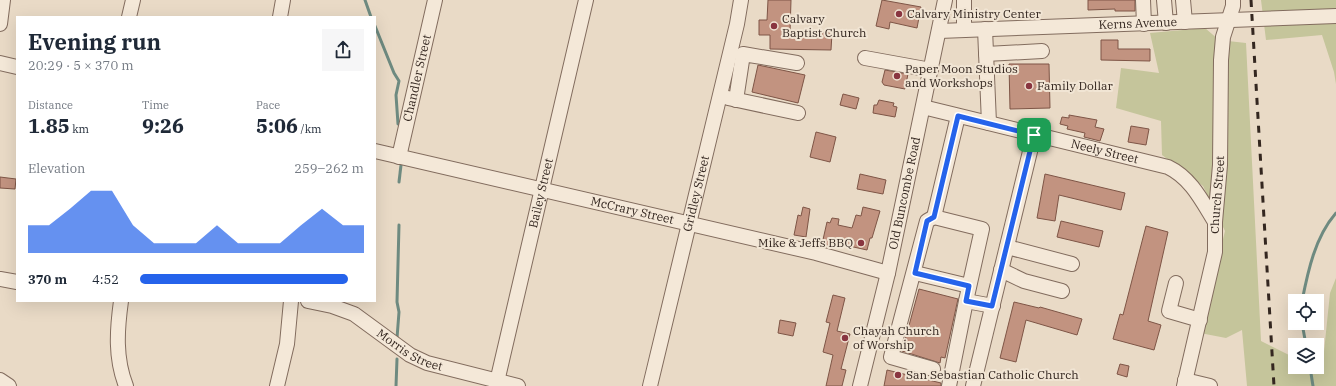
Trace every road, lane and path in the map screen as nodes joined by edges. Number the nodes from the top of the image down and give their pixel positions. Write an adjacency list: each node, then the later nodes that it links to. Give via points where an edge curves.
1 (3, 0): 19 (street)
2 (133, 0): 13 (street)
3 (283, 0): 14 (street)
4 (435, 0): 42 (street, Chandler Street)
5 (586, 0): 43 (street, Bailey Street)
6 (741, 0): 24 (street, Gridley Street)
7 (945, 0): 12 (street); 23 (street, Old Buncombe Road)
8 (1143, 0): 20 (street)
9 (1164, 0): 18 (street)
10 (1183, 0): 17 (street)
11 (1233, 0): 16 (street, Church Street)
12 (964, 1): 21 (street)
13 (129, 16)
14 (280, 16)
15 (1336, 16): 16 (street, Kerns Avenue)
16 (1228, 20): 17 (street, Kerns Avenue); 45 (street, Church Street, via 1221,60 1220,165)
17 (1185, 22): 18 (street, Kerns Avenue)
18 (1166, 23): 20 (street, Kerns Avenue)
19 (0, 24)
20 (1144, 24): 22 (street, Kerns Avenue)
21 (964, 30): 22 (street, Kerns Avenue); 23 (street, Kerns Avenue)
22 (985, 30): 27 (street)
23 (939, 31): 33 (street, Old Buncombe Road)
24 (734, 36): 26 (street, via 742,42); 32 (street, Gridley Street)
25 (1042, 51): 27 (street)
26 (742, 54): 30 (street); 32 (street)
27 (986, 54): 39 (street)
28 (865, 58): 33 (street)
29 (0, 63): 31 (street)
30 (797, 63)
31 (16, 67)
32 (734, 68): 34 (street, Gridley Street); 35 (street)
33 (931, 70): 36 (street, Old Buncombe Road)
34 (719, 97): 35 (street); 46 (street, Gridley Street)
35 (736, 100): 37 (street)
36 (923, 107): 38 (street, Neely Street); 50 (street, Old Buncombe Road)
37 (798, 113)
38 (958, 116): 39 (street, Neely Street); 44 (street)
39 (989, 124): 40 (street, Neely Street)
40 (1034, 135): 45 (street, Neely Street, via 1168,167 1183,176 1191,185); 47 (street)
41 (376, 151): 42 (street, McCrary Street)
42 (399, 157): 43 (street, McCrary Street)
43 (541, 191): 46 (street, McCrary Street); 66 (street, Bailey Street)
44 (934, 217): 51 (street, via 927,221); 55 (street, via 982,229)
45 (1215, 222): 62 (street, Church Street, via 1215,252)
46 (689, 225): 50 (street, McCrary Street, via 816,253); 71 (street, Gridley Street)
47 (1007, 247): 48 (street); 49 (street)
48 (1072, 264)
49 (1002, 270): 56 (street, via 1024,281); 61 (street)
50 (888, 273): 72 (street, Old Buncombe Road)
51 (915, 273): 55 (street); 63 (street, via 891,357)
52 (0, 279): 53 (street)
53 (16, 282)
54 (1176, 283): 62 (street, via 1169,311)
55 (969, 286): 57 (street)
56 (1062, 291)
57 (966, 301): 61 (street); 63 (street)
58 (121, 302): 68 (street, via 118,360)
59 (291, 302): 69 (street, via 287,344)
60 (313, 302): 66 (street, Morris Street, via 354,314 410,355 427,363)
61 (992, 306): 73 (street)
62 (1200, 320): 65 (street, Church Street)
63 (943, 374)
64 (0, 380): 67 (street)
65 (1185, 383): 74 (street)
66 (497, 384): 70 (street, Morris Street)
67 (9, 386)
68 (126, 386)
69 (277, 386)
70 (518, 386)
71 (650, 386)
72 (860, 386)
73 (973, 386)
74 (1210, 386)

